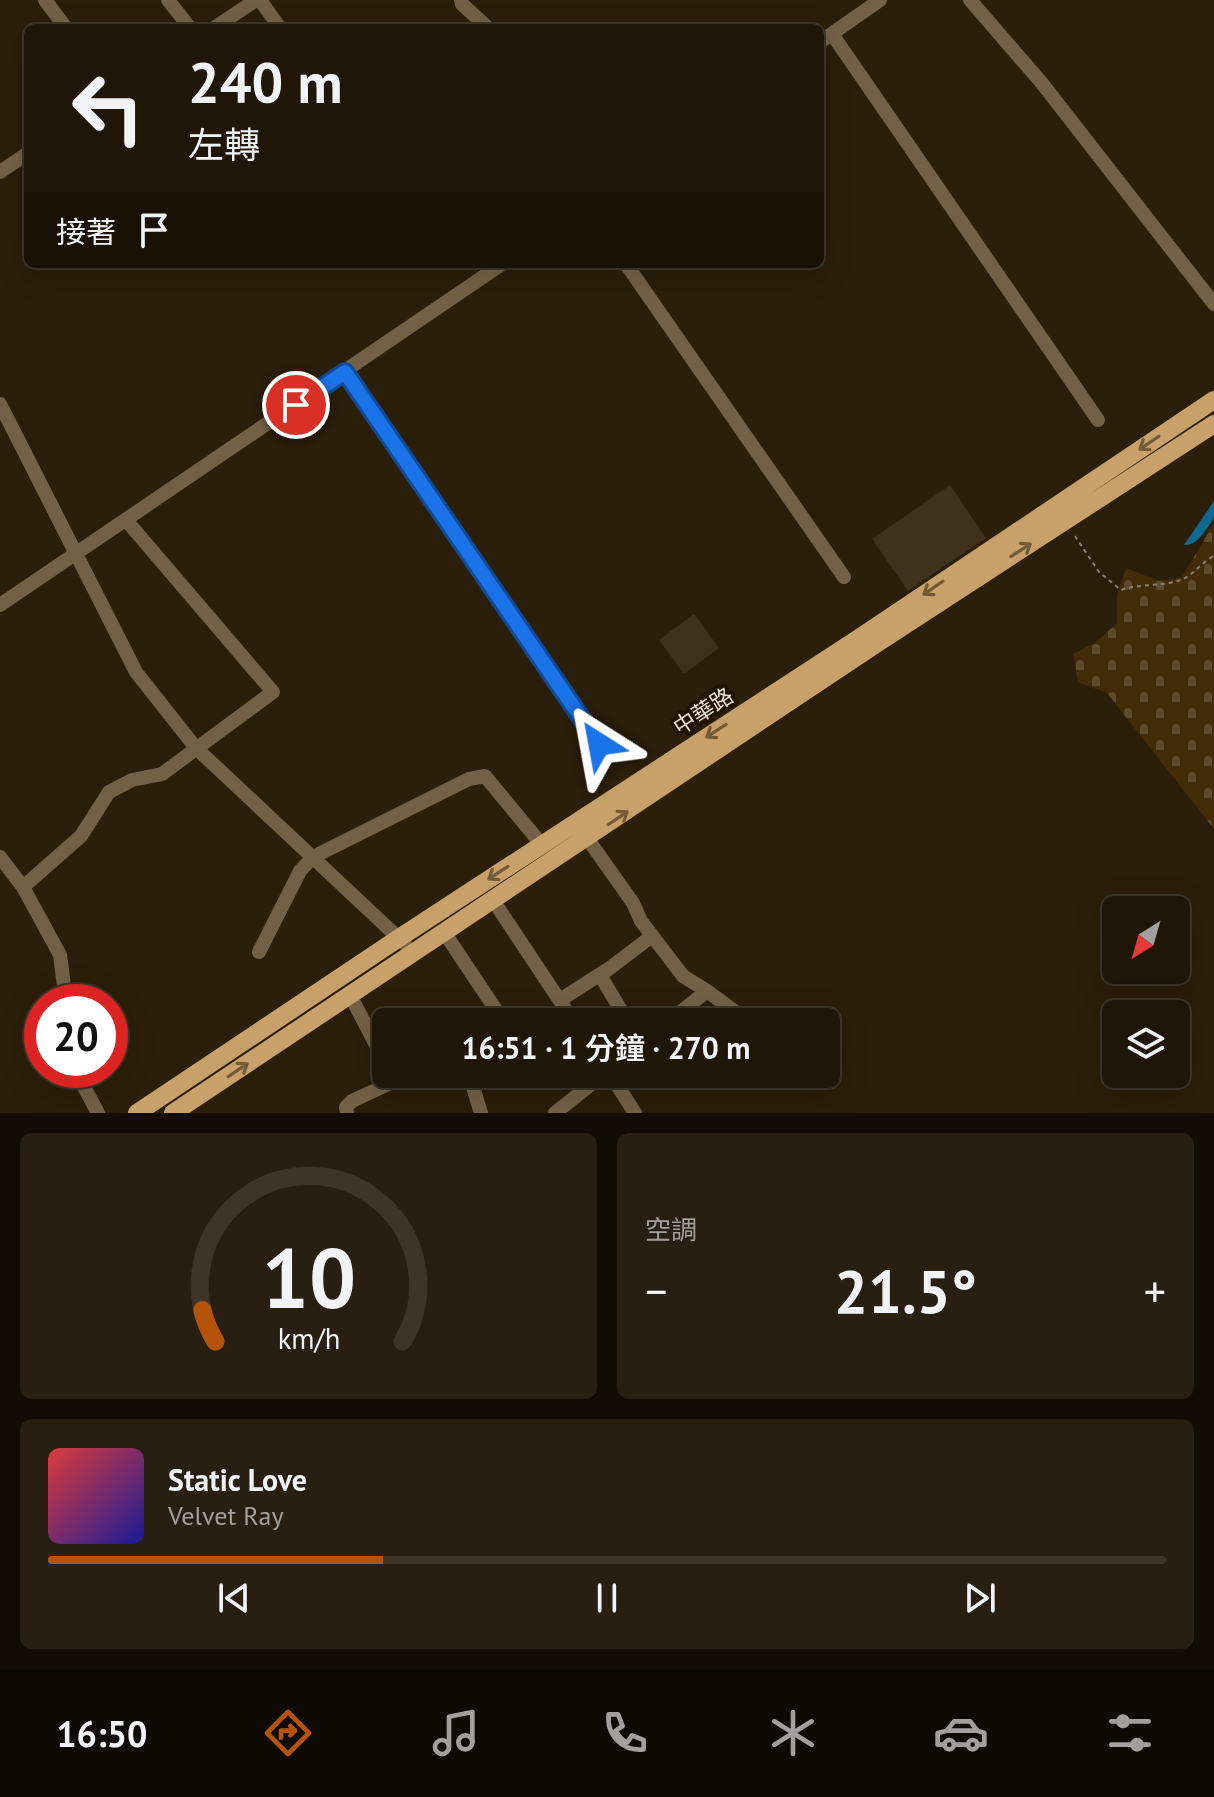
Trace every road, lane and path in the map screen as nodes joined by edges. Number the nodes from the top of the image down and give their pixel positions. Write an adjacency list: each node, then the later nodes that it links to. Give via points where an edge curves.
1 (45, 0): 8 (street)
2 (168, 0): 9 (street)
3 (258, 0): 7 (street); 11 (street)
4 (461, 0): 12 (street)
5 (880, 0): 13 (street)
6 (970, 0): 18 (street, via 1041,82)
7 (238, 5): 10 (street)
8 (63, 24)
9 (187, 24)
10 (218, 24)
11 (277, 24)
12 (484, 24)
13 (826, 38): 22 (street)
14 (24, 156): 15 (street)
15 (0, 172)
16 (496, 268): 19 (street)
17 (629, 268): 28 (street)
18 (1214, 304)
19 (345, 372): 24 (street); 30 (street)
20 (1214, 400): 33 (main road, 中華路, one-way to 33)
21 (0, 404): 26 (street)
22 (1098, 420)
23 (1214, 424): 25 (main road, 中華路)
24 (126, 520): 26 (street); 31 (street, via 273,692)
25 (1065, 521): 27 (path, via 1099,572 1121,590 1184,578); 32 (main road, 中華路, one-way to 25)
26 (77, 554): 29 (street); 31 (street, via 136,672)
27 (1214, 556)
28 (844, 577)
29 (0, 605)
30 (599, 744)
31 (196, 748): 35 (street); 36 (street, via 162,774 109,792 81,836)
32 (587, 838): 37 (main road, 中華路); 39 (street)
33 (542, 845): 35 (street, via 485,776 469,779); 40 (main road, 中華路, one-way to 40)
34 (0, 857): 36 (street)
35 (313, 857): 40 (street); 41 (street, via 300,871)
36 (23, 887): 44 (street, via 60,955)
37 (493, 900): 38 (main road, 中華路); 47 (street)
38 (444, 932): 42 (main road, 中華路); 48 (street)
39 (652, 936): 43 (street); 45 (street, via 683,976)
40 (399, 938): 42 (street); 61 (main road, 中華路)
41 (259, 952)
42 (414, 952): 46 (main road, 中華路)
43 (600, 975): 47 (street); 50 (street)
44 (64, 984)
45 (707, 991): 51 (street); 52 (street)
46 (350, 995): 53 (street); 59 (main road, 中華路, one-way to 46)
47 (560, 1000): 49 (street)
48 (495, 1008)
49 (565, 1008)
50 (620, 1008)
51 (686, 1008)
52 (730, 1008)
53 (372, 1037)
54 (85, 1088): 60 (street)
55 (374, 1088): 62 (street, via 352,1101)
56 (473, 1088): 63 (street)
57 (586, 1088): 64 (street)
58 (619, 1088): 65 (street)
59 (180, 1111)
60 (98, 1113)
61 (137, 1113)
62 (347, 1113)
63 (481, 1113)
64 (555, 1113)
65 (635, 1113)

